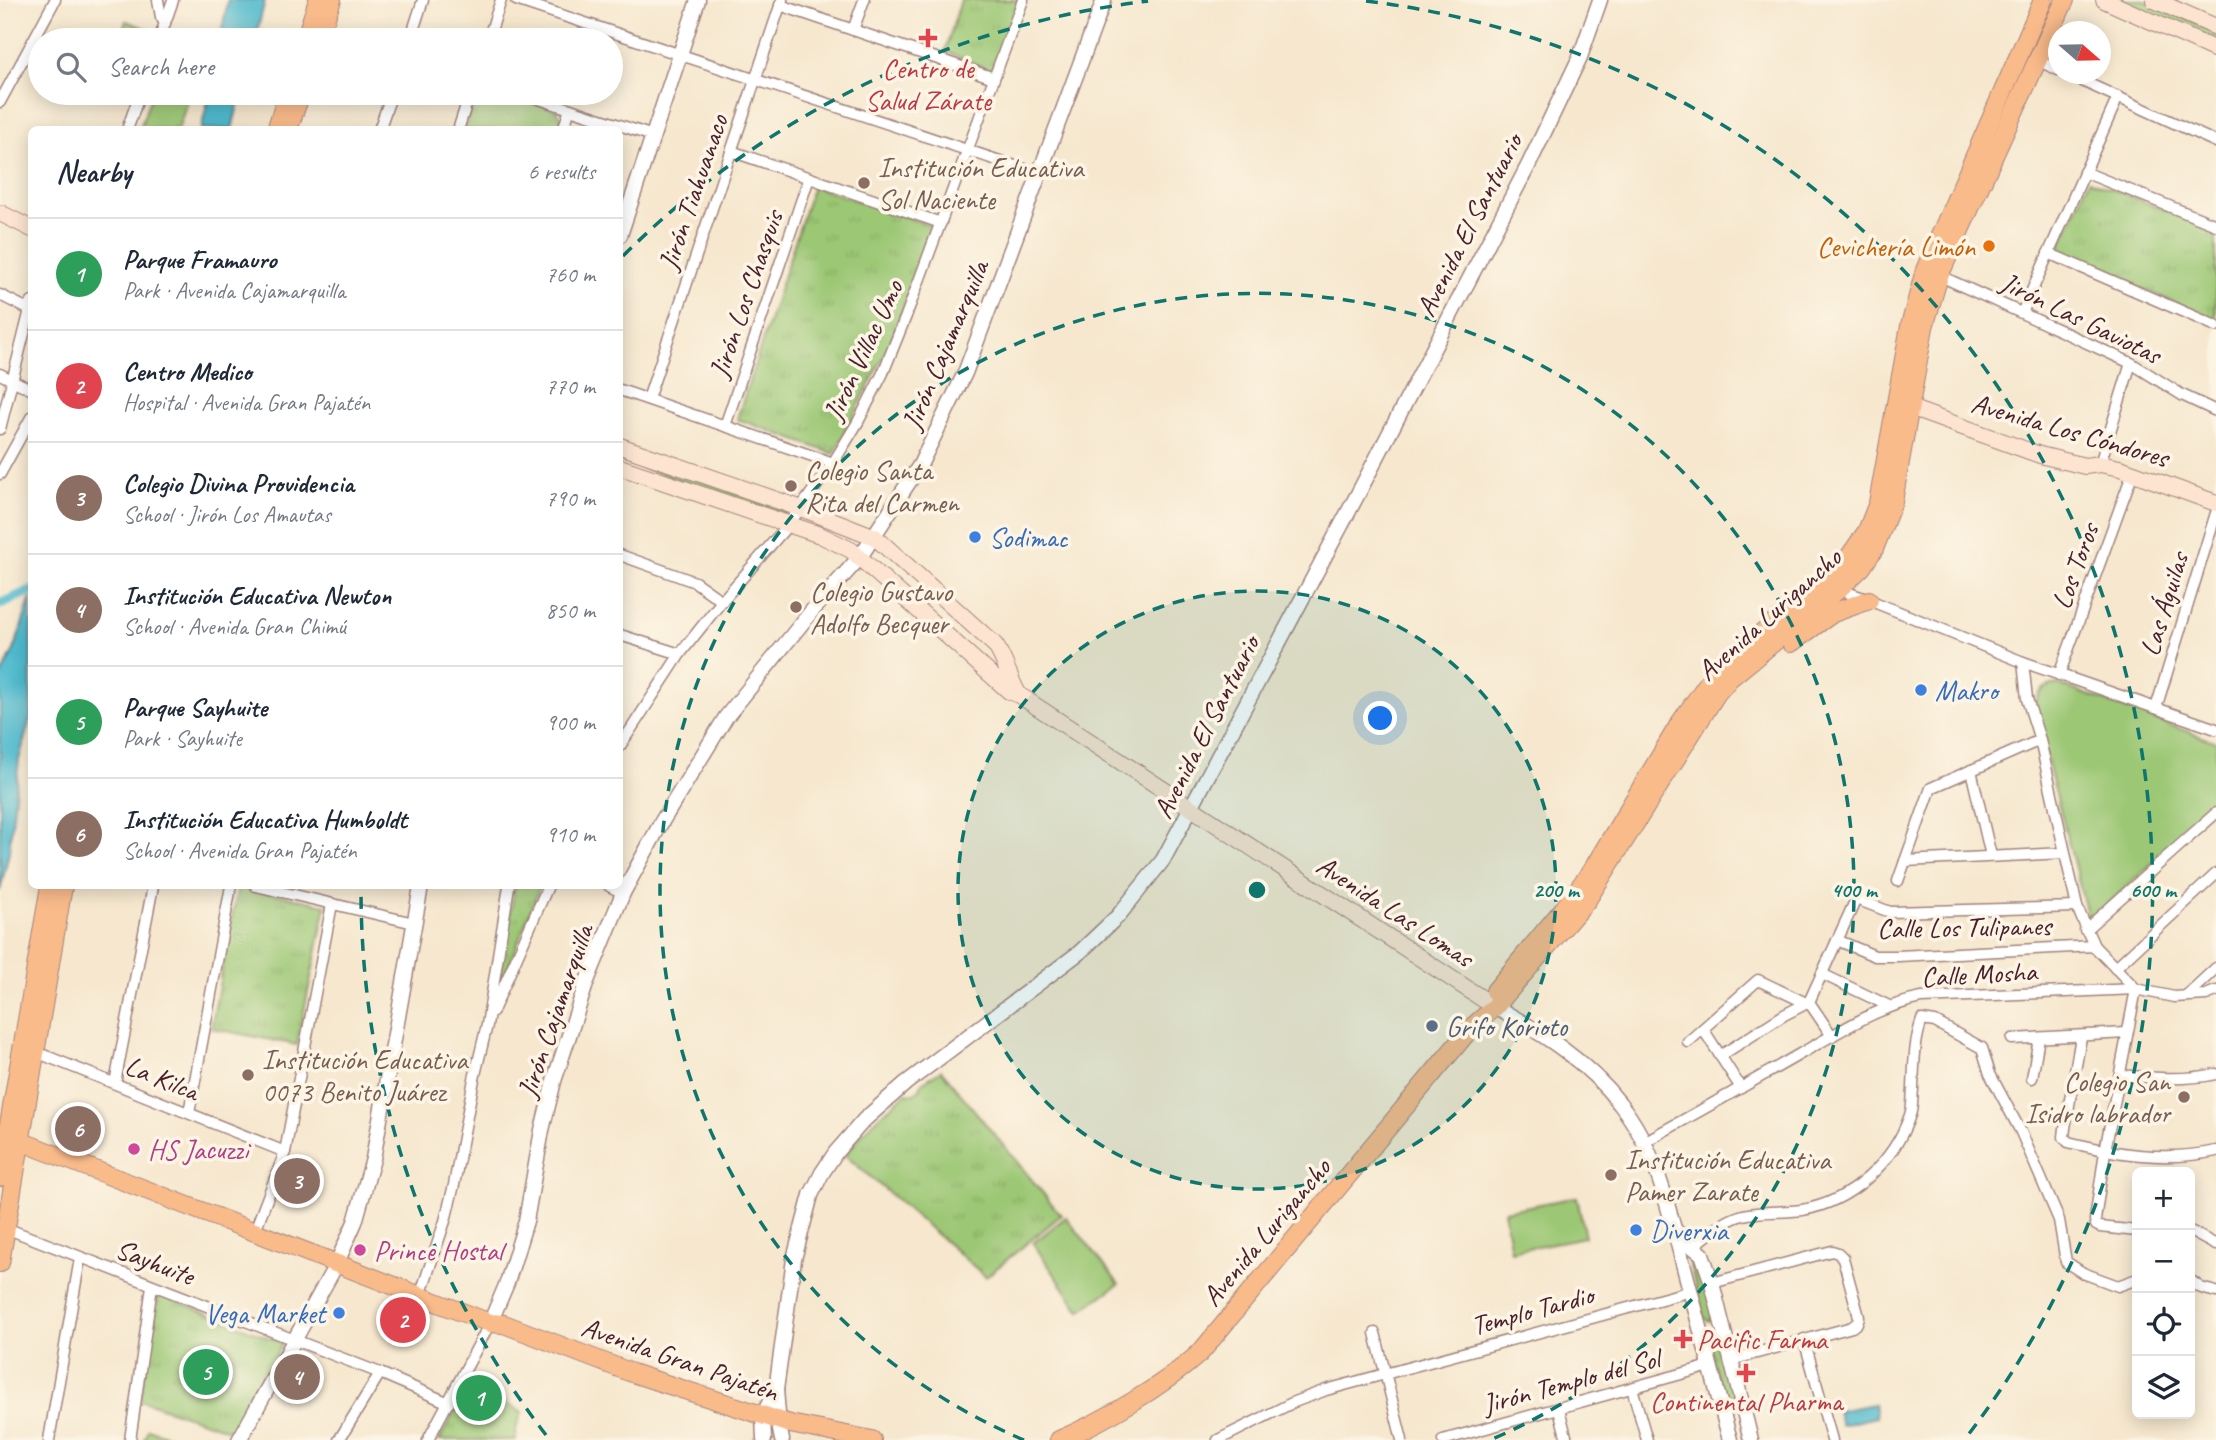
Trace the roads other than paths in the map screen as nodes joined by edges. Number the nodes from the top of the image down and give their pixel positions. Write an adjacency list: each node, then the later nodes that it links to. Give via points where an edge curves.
1 (55, 0): 22 (street)
2 (158, 0): 20 (street)
3 (173, 0): 20 (street)
4 (318, 0): 24 (main road)
5 (332, 0): 25 (main road)
6 (423, 0): 26 (street)
7 (501, 0): 27 (street)
8 (516, 0): 28 (street)
9 (698, 0): 33 (street)
10 (864, 0): 29 (street)
11 (1023, 0): 35 (street, Jirón Villac Umo)
12 (1104, 0): 60 (street, Jirón Cajamarquilla)
13 (1600, 0): 115 (street, Avenida El Santuario, via 1580,57 1534,153)
14 (2043, 0): 68 (main road, Avenida Lurigancho)
15 (2064, 0): 19 (main road, Avenida Lurigancho)
16 (2104, 0): 32 (main road)
17 (2160, 1): 21 (main road)
18 (781, 3): 29 (street); 36 (street, Jirón Tiahuanaco)
19 (2059, 21)
20 (165, 23): 23 (street)
21 (2216, 27)
22 (40, 28)
23 (163, 28)
24 (309, 28)
25 (322, 28)
26 (414, 28)
27 (492, 28)
28 (599, 28)
29 (853, 30): 35 (street)
30 (623, 36): 33 (street)
31 (28, 50): 39 (street)
32 (2216, 50)
33 (680, 55): 36 (street); 55 (street)
34 (2048, 68): 68 (main road, Avenida Lurigancho)
35 (994, 78): 57 (street, Jirón Villac Umo)
36 (755, 80): 57 (street); 58 (street, Jirón Tiahuanaco)
37 (2089, 84): 38 (street)
38 (2118, 97): 56 (street); 59 (street)
39 (0, 102)
40 (136, 105): 47 (street)
41 (284, 105): 48 (main road)
42 (297, 105): 49 (main road)
43 (388, 105): 50 (street)
44 (467, 105): 51 (street)
45 (558, 105): 46 (street)
46 (570, 109): 52 (street); 53 (street)
47 (128, 126)
48 (277, 126)
49 (289, 126)
50 (380, 126)
51 (459, 126)
52 (564, 126)
53 (622, 126)
54 (623, 126): 55 (street)
55 (653, 136): 65 (street)
56 (2216, 142)
57 (967, 150): 60 (street); 63 (street, Jirón Villac Umo)
58 (731, 151): 61 (street); 79 (street, Jirón Tiahuanaco)
59 (2084, 172): 64 (street); 67 (street)
60 (1039, 174): 95 (street, Jirón Cajamarquilla, via 956,395)
61 (809, 178): 63 (street); 83 (street, Jirón Los Chasquis)
62 (0, 213): 66 (main road)
63 (941, 223): 86 (street, Jirón Villac Umo, via 883,373)
64 (2216, 225)
65 (623, 226)
66 (28, 227)
67 (2048, 253): 71 (street); 73 (street)
68 (1932, 272): 71 (street, Jirón Las Gaviotas); 80 (main road, Avenida Lurigancho); 100 (main road, Avenida Lurigancho, via 1910,326 1878,503)
69 (0, 295): 70 (street)
70 (28, 307)
71 (2022, 313): 74 (street, Jirón Las Gaviotas)
72 (28, 319): 76 (street)
73 (2216, 326)
74 (2131, 363): 81 (street, Jirón Las Gaviotas, via 2182,396); 87 (street)
75 (0, 373): 76 (street)
76 (11, 379): 77 (street); 84 (street)
77 (28, 388)
78 (623, 391): 79 (street)
79 (648, 399): 83 (street)
80 (1910, 408): 87 (main road, Avenida Los Cóndores, via 2040,455 2085,466); 100 (main road, Avenida Lurigancho, via 1887,520 1869,556)
81 (2216, 411)
82 (28, 423): 90 (street)
83 (725, 426): 86 (street)
84 (0, 429)
85 (623, 447): 92 (main road)
86 (833, 463): 92 (street, Jirón Villac Umo)
87 (2101, 464): 89 (main road, Avenida Los Cóndores)
88 (623, 468): 94 (main road, Avenida Las Lomas)
89 (2133, 472): 91 (main road, Avenida Los Cóndores); 107 (street, Los Toros)
90 (0, 474)
91 (2216, 503)
92 (800, 508): 94 (street, Jirón Villac Umo); 95 (main road)
93 (2216, 513): 109 (street, Las Águilas)
94 (789, 524): 97 (main road, Avenida Las Lomas); 102 (street, Jirón Villac Umo)
95 (875, 537): 97 (street, Jirón Cajamarquilla); 98 (main road)
96 (623, 556): 102 (street, via 695,582)
97 (860, 557): 99 (main road, Avenida Las Lomas); 131 (street, Jirón Cajamarquilla, via 726,717)
98 (907, 566): 99 (main road, via 896,572); 108 (main road, via 995,645)
99 (892, 584): 108 (main road, Avenida Las Lomas, via 963,651)
100 (1831, 587): 101 (street); 105 (main road, Avenida Lurigancho); 114 (main road, Avenida Lurigancho, via 1733,657 1710,680 1680,723)
101 (1869, 600): 105 (main road, via 1833,613 1785,647); 106 (street)
102 (722, 601): 104 (street, Jirón Villac Umo)
103 (623, 636): 104 (street)
104 (680, 654): 112 (street, Jirón Villac Umo)
105 (1758, 655): 114 (main road, Avenida Lurigancho, via 1717,693)
106 (2023, 662): 107 (street); 111 (street, via 2027,699)
107 (2059, 674): 109 (street)
108 (1019, 695): 115 (main road, Avenida Las Lomas)
109 (2156, 708): 110 (street)
110 (2216, 729)
111 (2039, 740): 113 (street); 117 (street)
112 (623, 741)
113 (1971, 770): 118 (street); 119 (street, via 1931,788)
114 (1654, 780): 146 (main road, Avenida Lurigancho, via 1565,907 1499,985)
115 (1190, 807): 146 (main road, Avenida Las Lomas); 201 (street, Avenida El Santuario, via 1163,860 1118,916 1056,972 906,1083 836,1152 811,1195 794,1259 776,1390)
116 (2216, 813): 135 (street)
117 (2065, 853): 118 (street); 133 (street)
118 (1991, 856): 119 (street)
119 (1905, 861): 121 (street)
120 (2216, 874): 138 (street)
121 (1898, 881)
122 (50, 889): 155 (main road)
123 (62, 889): 155 (main road)
124 (152, 889): 160 (street)
125 (229, 889): 162 (street)
126 (269, 889): 132 (street)
127 (420, 889): 134 (street)
128 (509, 889): 147 (street)
129 (547, 889): 147 (street)
130 (615, 889): 131 (street)
131 (623, 893): 187 (street, Jirón Cajamarquilla, via 554,1081 526,1221)
132 (332, 904): 134 (street); 167 (street)
133 (2077, 907): 135 (street); 136 (street, via 1890,912 1856,899)
134 (414, 923): 178 (street, via 373,1160 355,1222)
135 (2085, 930): 137 (street)
136 (1837, 940): 137 (street, Calle Los Tulipanes, via 1875,956); 140 (street)
137 (2094, 946): 138 (street)
138 (2115, 968): 141 (street)
139 (2216, 968): 143 (street)
140 (1822, 974): 144 (street); 145 (street)
141 (2136, 989): 143 (street, Calle Mosha, via 2158,996); 145 (street, Calle Mosha, via 1922,998); 149 (street)
142 (2216, 990): 143 (street, Calle Mosha)
143 (2187, 995)
144 (1808, 1003): 148 (street, via 1758,980); 150 (street); 156 (street)
145 (1889, 1006): 150 (street, Calle Mosha)
146 (1487, 1009): 164 (street, Avenida Las Lomas, via 1572,1054 1620,1103); 210 (main road, Avenida Lurigancho, via 1200,1353 1168,1378)
147 (487, 1025): 185 (street, via 448,1209)
148 (1703, 1029): 154 (street); 156 (street)
149 (2127, 1033): 151 (street); 158 (street)
150 (1832, 1036): 161 (street, Calle Mosha)
151 (2081, 1037): 152 (street); 166 (street, via 2064,1137)
152 (2039, 1038): 153 (street); 159 (street)
153 (2012, 1039)
154 (1688, 1042)
155 (28, 1048): 160 (street, La Kilca); 163 (main road)
156 (1720, 1056): 161 (street)
157 (2216, 1074): 158 (street, via 2193,1079)
158 (2119, 1075): 166 (street)
159 (2032, 1078)
160 (115, 1083): 162 (street, La Kilca)
161 (1741, 1088): 164 (street, Calle Mosha)
162 (189, 1113): 167 (street, La Kilca)
163 (13, 1138): 168 (main road); 169 (main road); 172 (main road, Avenida Gran Pajatén)
164 (1644, 1142): 170 (street, Avenida Las Lomas)
165 (2216, 1150): 166 (street, via 2144,1157)
166 (2105, 1151): 171 (street, via 2096,1226)
167 (285, 1152): 172 (street)
168 (0, 1177)
169 (3, 1227): 176 (street, Sayhuite); 177 (main road)
170 (1674, 1229): 175 (street); 183 (street, Avenida Las Lomas)
171 (2132, 1230)
172 (254, 1233): 178 (main road, Avenida Gran Pajatén)
173 (2195, 1234): 174 (street)
174 (2216, 1245)
175 (1694, 1246): 179 (street, via 1720,1225 1744,1214 1821,1206 1865,1181 1898,1140 1911,1114 1922,1020 1936,1022 1982,1048 2059,1220 2066,1262 2118,1286); 180 (street, via 1702,1254)
176 (80, 1258): 182 (street, Sayhuite); 203 (street)
177 (0, 1263)
178 (336, 1265): 185 (main road, Avenida Gran Pajatén); 190 (street)
179 (2132, 1281)
180 (1712, 1283): 186 (street); 191 (street, via 1838,1252 1857,1323)
181 (2195, 1284): 184 (street)
182 (152, 1286): 190 (street, Sayhuite); 204 (street)
183 (1691, 1291): 188 (street, Avenida Las Lomas); 194 (street, Templo Tardio)
184 (2216, 1292)
185 (420, 1296): 187 (main road, Avenida Gran Pajatén)
186 (1721, 1322): 188 (street); 192 (street)
187 (490, 1323): 197 (street); 201 (main road, Avenida Gran Pajatén)
188 (1700, 1328): 193 (street, Avenida Las Lomas)
189 (1376, 1333): 194 (street)
190 (295, 1339): 195 (street, Sayhuite); 205 (street)
191 (1804, 1339): 192 (street); 218 (street)
192 (1731, 1360): 198 (street)
193 (1710, 1366): 196 (street, Jirón Templo del Sol); 200 (street, Avenida Las Lomas)
194 (1385, 1372): 211 (street, Templo Tardio, via 1294,1402); 212 (street)
195 (380, 1373): 197 (street, Sayhuite); 206 (street)
196 (1632, 1388): 199 (street, Jirón Templo del Sol); 215 (street)
197 (449, 1402): 207 (street)
198 (1742, 1407): 200 (street); 217 (street)
199 (1559, 1409): 202 (street, Jirón Templo del Sol); 214 (street)
200 (1723, 1413): 216 (street, Avenida Las Lomas)
201 (776, 1424): 208 (street); 209 (main road)
202 (1481, 1435): 213 (street, Jirón Templo del Sol)
203 (49, 1440)
204 (130, 1440)
205 (240, 1440)
206 (339, 1440)
207 (428, 1440)
208 (764, 1440)
209 (872, 1440)
210 (1059, 1440)
211 (1218, 1440)
212 (1402, 1440)
213 (1443, 1440)
214 (1567, 1440)
215 (1647, 1440)
216 (1730, 1440)
217 (1751, 1440)
218 (1832, 1440)

